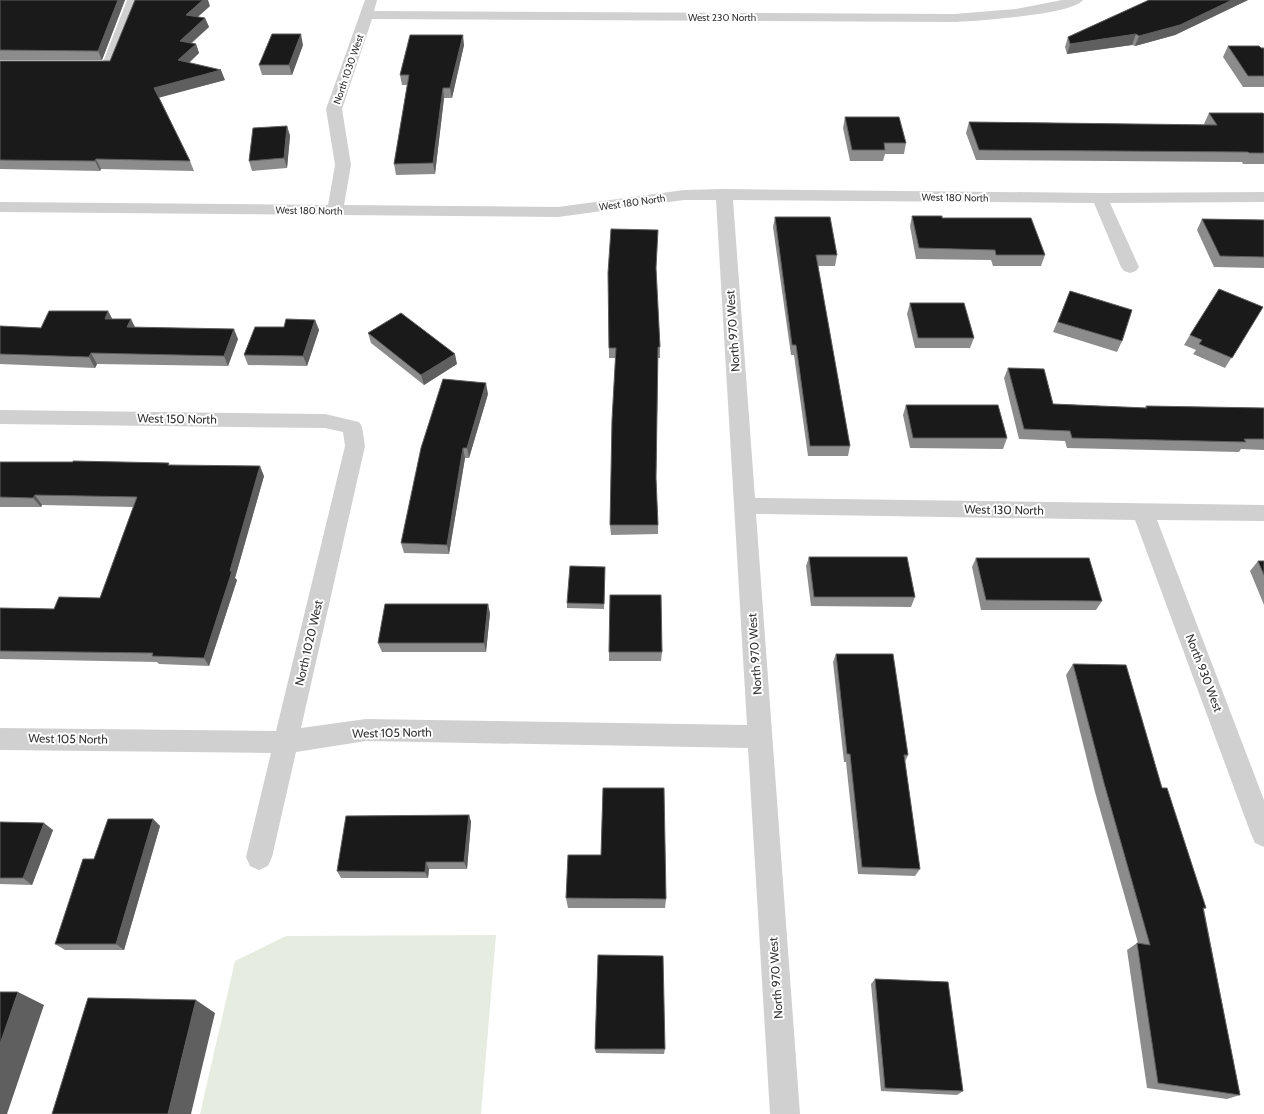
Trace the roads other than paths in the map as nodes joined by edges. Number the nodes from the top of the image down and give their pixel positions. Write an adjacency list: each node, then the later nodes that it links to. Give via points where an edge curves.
1 (134, 0): 5 (street, via 108,66)
2 (371, 0): 4 (street, North 1030 West)
3 (1076, 0): 4 (street, West 230 North, via 995,16 954,18)
4 (366, 15): 10 (street, North 1030 West, via 334,109 343,165)
5 (69, 65)
6 (724, 194): 8 (street, West 180 North); 10 (street, West 180 North, via 684,195 558,212); 14 (street, North 970 West)
7 (1264, 197): 8 (street, West 180 North)
8 (1100, 198): 11 (street)
9 (0, 207): 10 (street, West 180 North)
10 (335, 210)
11 (1130, 267)
12 (0, 417): 13 (street, West 150 North, via 325,421)
13 (352, 427): 19 (street, North 1020 West, via 354,446)
14 (745, 506): 15 (street, West 130 North); 17 (street, North 970 West)
15 (1143, 512): 16 (street, West 130 North); 20 (street, North 930 West)
16 (1264, 513)
17 (760, 737): 19 (street, West 105 North, via 366,730); 22 (street, North 970 West)
18 (0, 739): 19 (street, West 105 North)
19 (286, 742): 21 (street, North 1020 West)
20 (1264, 834)
21 (259, 858)
22 (785, 1114)

